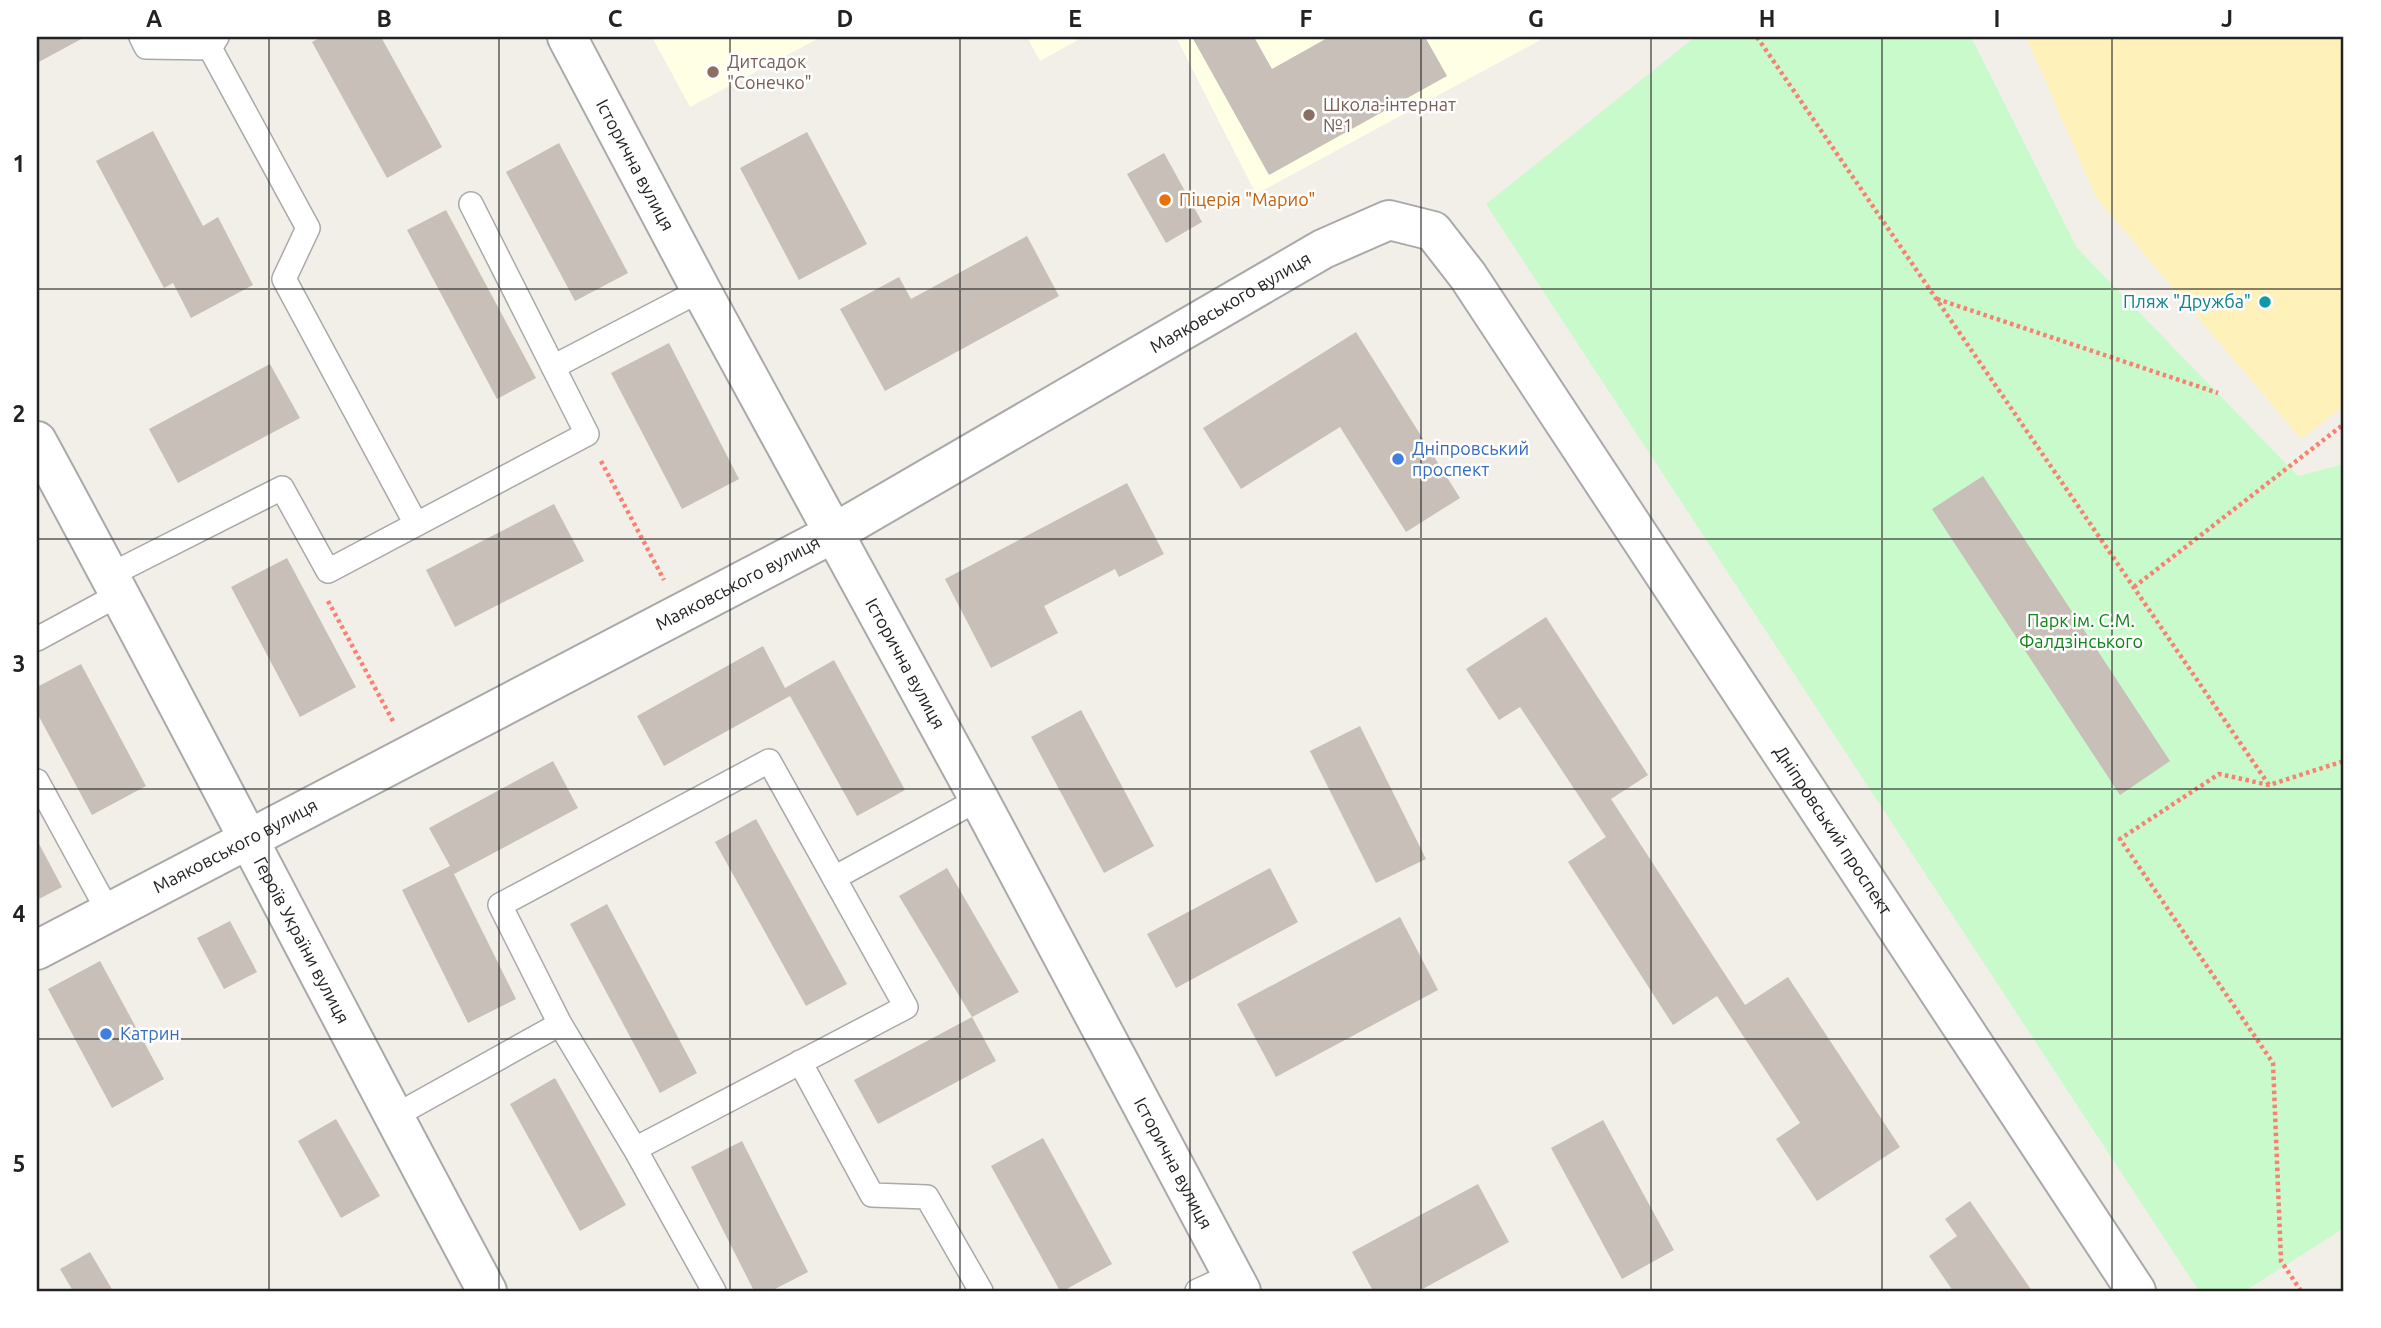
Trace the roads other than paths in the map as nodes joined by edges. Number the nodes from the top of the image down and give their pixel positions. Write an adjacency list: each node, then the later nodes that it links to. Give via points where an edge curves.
1 (141, 37): 3 (lane, via 146,47)
2 (567, 37): 6 (street, Історична вулиця)
3 (214, 42): 9 (lane, via 308,228 285,279)
4 (471, 204): 7 (lane)
5 (1433, 231): 10 (street, Маяковського вулиця, via 1389,220 1323,249); 28 (street, Дніпровський проспект, via 1468,276)
6 (701, 290): 7 (lane); 10 (street, Історична вулиця)
7 (553, 367): 9 (lane, via 587,434)
8 (37, 441): 11 (street, Героїв України вулиця)
9 (416, 524): 11 (lane, via 328,570 282,488)
10 (834, 533): 14 (street, Історична вулиця); 15 (street, Маяковського вулиця)
11 (115, 585): 12 (lane); 15 (street, Героїв України вулиця)
12 (37, 639)
13 (37, 781): 17 (lane)
14 (979, 799): 16 (lane); 23 (street, Історична вулиця)
15 (247, 840): 17 (street, Маяковського вулиця); 21 (street, Героїв України вулиця)
16 (834, 878): 19 (lane, via 769,761 500,905); 20 (lane, via 906,1007)
17 (108, 911): 18 (street, Маяковського вулиця)
18 (37, 950)
19 (560, 1024): 21 (lane); 22 (lane)
20 (800, 1062): 22 (lane); 26 (lane, via 872,1195 927,1197)
21 (393, 1117): 24 (street, Героїв України вулиця)
22 (635, 1149): 25 (lane)
23 (1237, 1283): 27 (lane)
24 (487, 1291)
25 (714, 1291)
26 (981, 1291)
27 (1197, 1291)
28 (2136, 1291)

